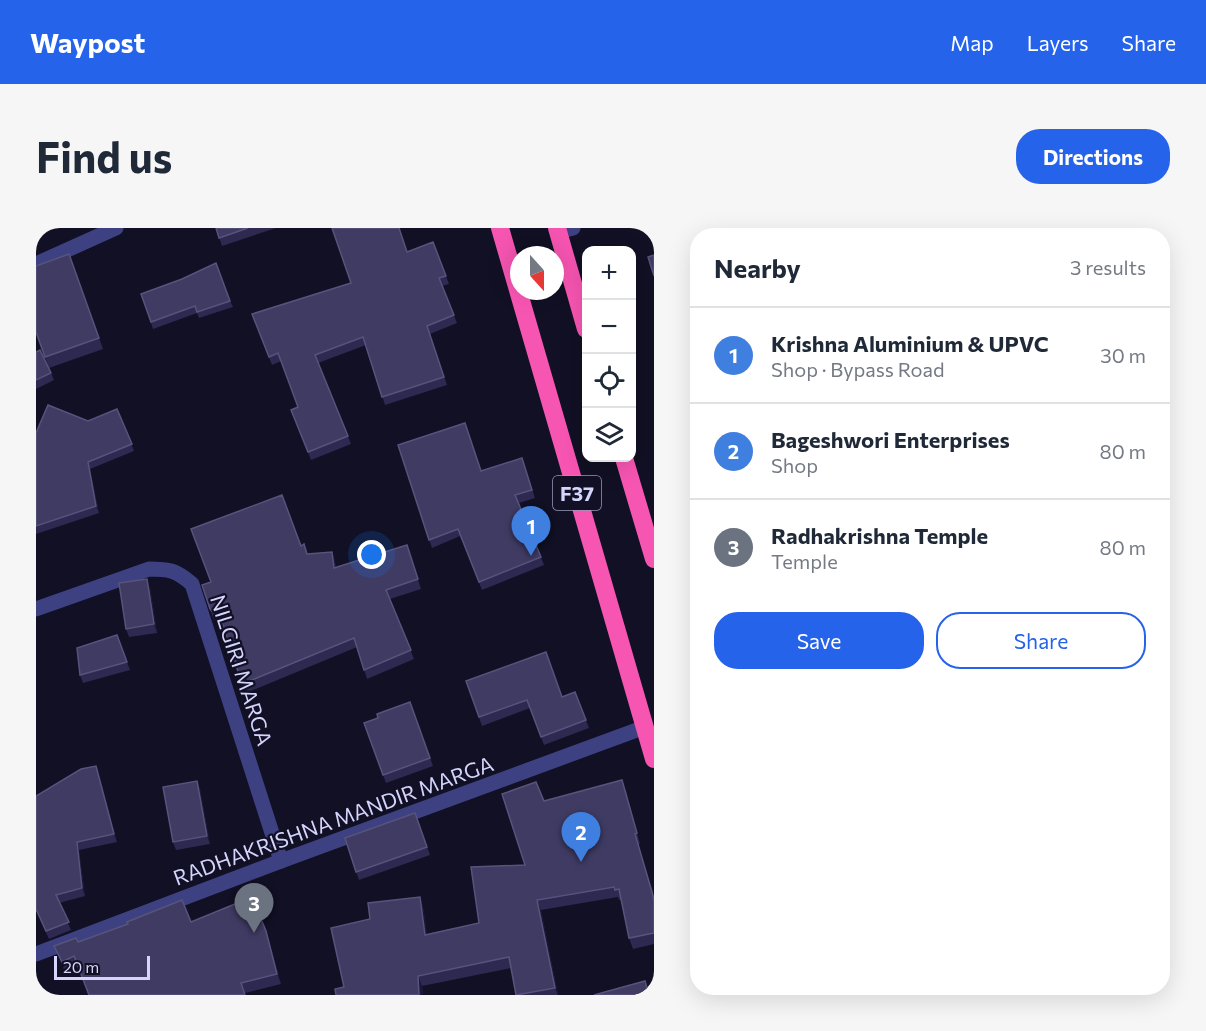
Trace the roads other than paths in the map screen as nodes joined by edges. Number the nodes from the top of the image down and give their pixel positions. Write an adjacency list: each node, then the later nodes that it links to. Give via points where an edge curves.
1 (116, 228): 4 (street)
2 (500, 228): 9 (highway, F37)
3 (562, 229): 5 (highway)
4 (36, 264)
5 (582, 312)
6 (625, 462): 7 (highway, F37)
7 (654, 559)
8 (36, 609): 11 (street, NILGIRI MARGA, via 148,569 180,573 192,584)
9 (645, 728): 10 (highway, F37); 11 (street, RADHAKRISHNA MANDIR MARGA)
10 (654, 759)
11 (281, 861): 12 (street, RADHAKRISHNA MANDIR MARGA)
12 (36, 954)

